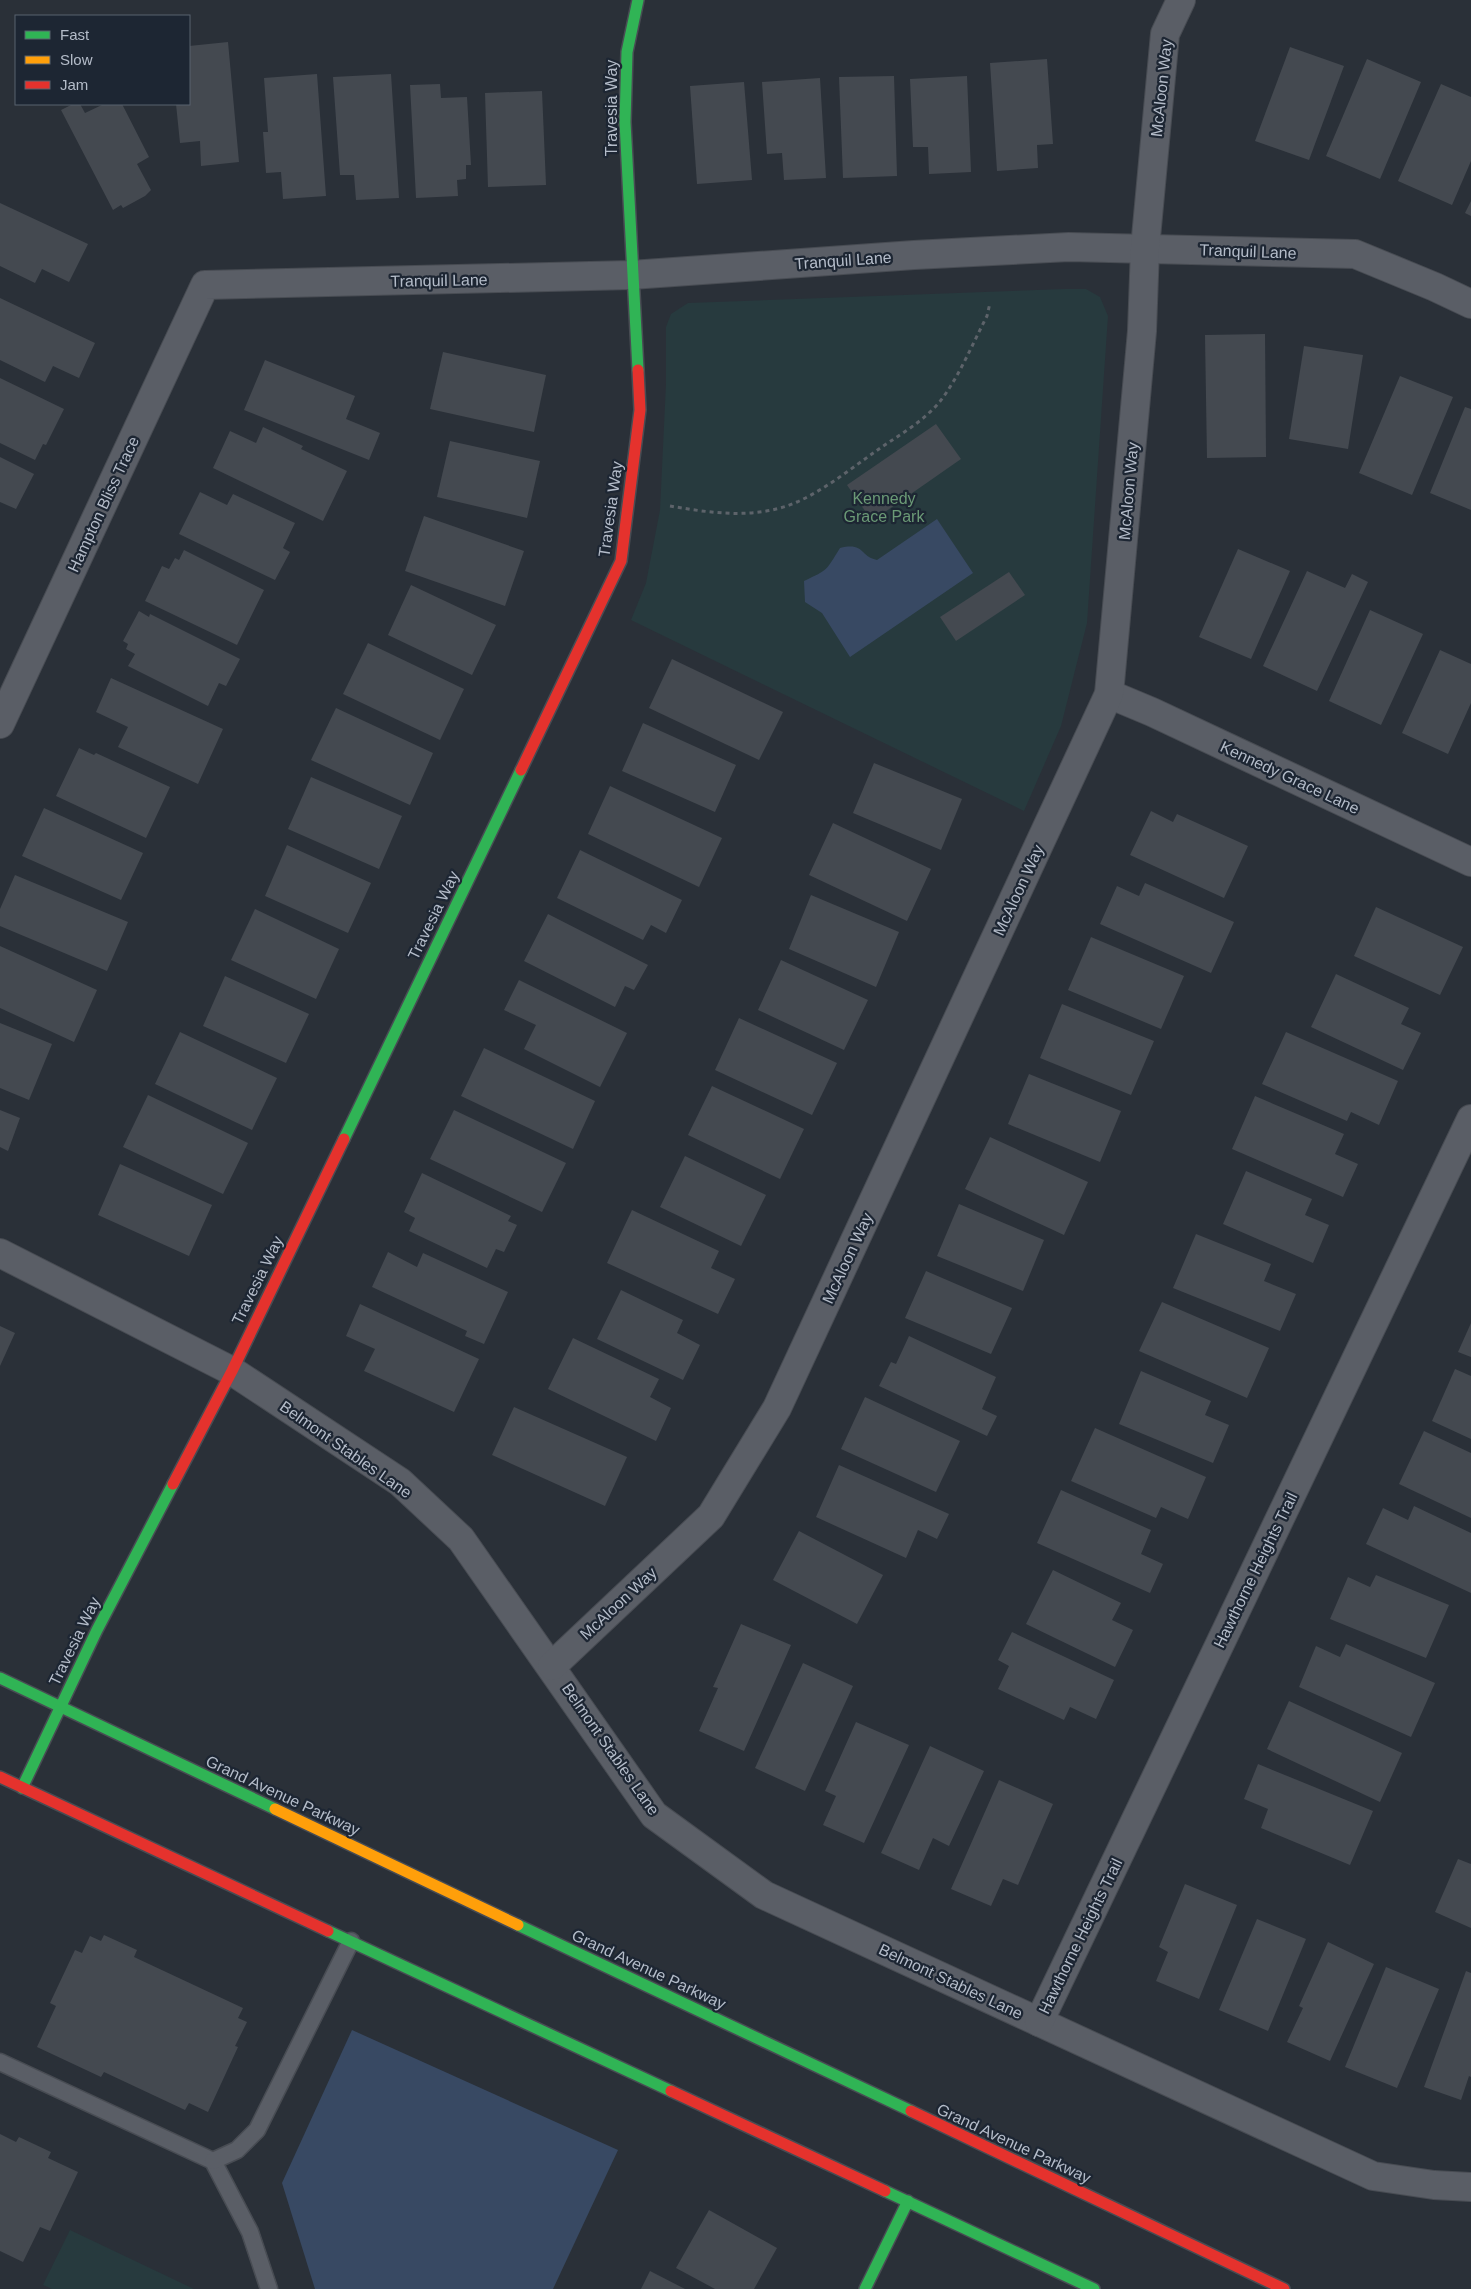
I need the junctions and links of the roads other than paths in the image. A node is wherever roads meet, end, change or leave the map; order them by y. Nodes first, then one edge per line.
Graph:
1 (638, 0) edge
2 (1181, 0) edge
3 (1146, 248) junction
4 (631, 275) junction
5 (205, 284) joint
6 (1471, 304) edge
7 (1109, 694) junction
8 (0, 724) edge
9 (1471, 862) edge
10 (1471, 1119) edge
11 (0, 1253) edge
12 (232, 1371) junction
13 (552, 1666) junction
14 (0, 1678) edge
15 (60, 1706) junction
16 (0, 1777) edge
17 (22, 1788) junction
18 (351, 1940) junction
19 (1039, 2022) junction
20 (0, 2062) edge
21 (213, 2161) junction
22 (1471, 2187) edge
23 (908, 2201) junction
24 (269, 2289) edge
25 (865, 2289) edge
26 (1094, 2289) edge
27 (1284, 2289) edge

1 - 4 street, Travesia Way
2 - 3 street, McAloon Way
3 - 4 street, Tranquil Lane
3 - 6 street, Tranquil Lane
3 - 7 street, McAloon Way
4 - 5 street, Tranquil Lane
4 - 12 street, Travesia Way
5 - 8 street, Hampton Bliss Trace
7 - 9 street, Kennedy Grace Lane
7 - 13 street, McAloon Way
10 - 19 street, Hawthorne Heights Trail
11 - 12 street, Belmont Stables Lane
12 - 13 street, Belmont Stables Lane
12 - 15 street, Travesia Way
13 - 19 street, Belmont Stables Lane
14 - 15 street, Grand Avenue Parkway
15 - 17 street, Travesia Way
15 - 27 street, Grand Avenue Parkway
16 - 17 street
17 - 18 street
18 - 21 lane
18 - 23 street
19 - 22 street, Belmont Stables Lane
20 - 21 lane
21 - 24 lane
23 - 25 street
23 - 26 street

